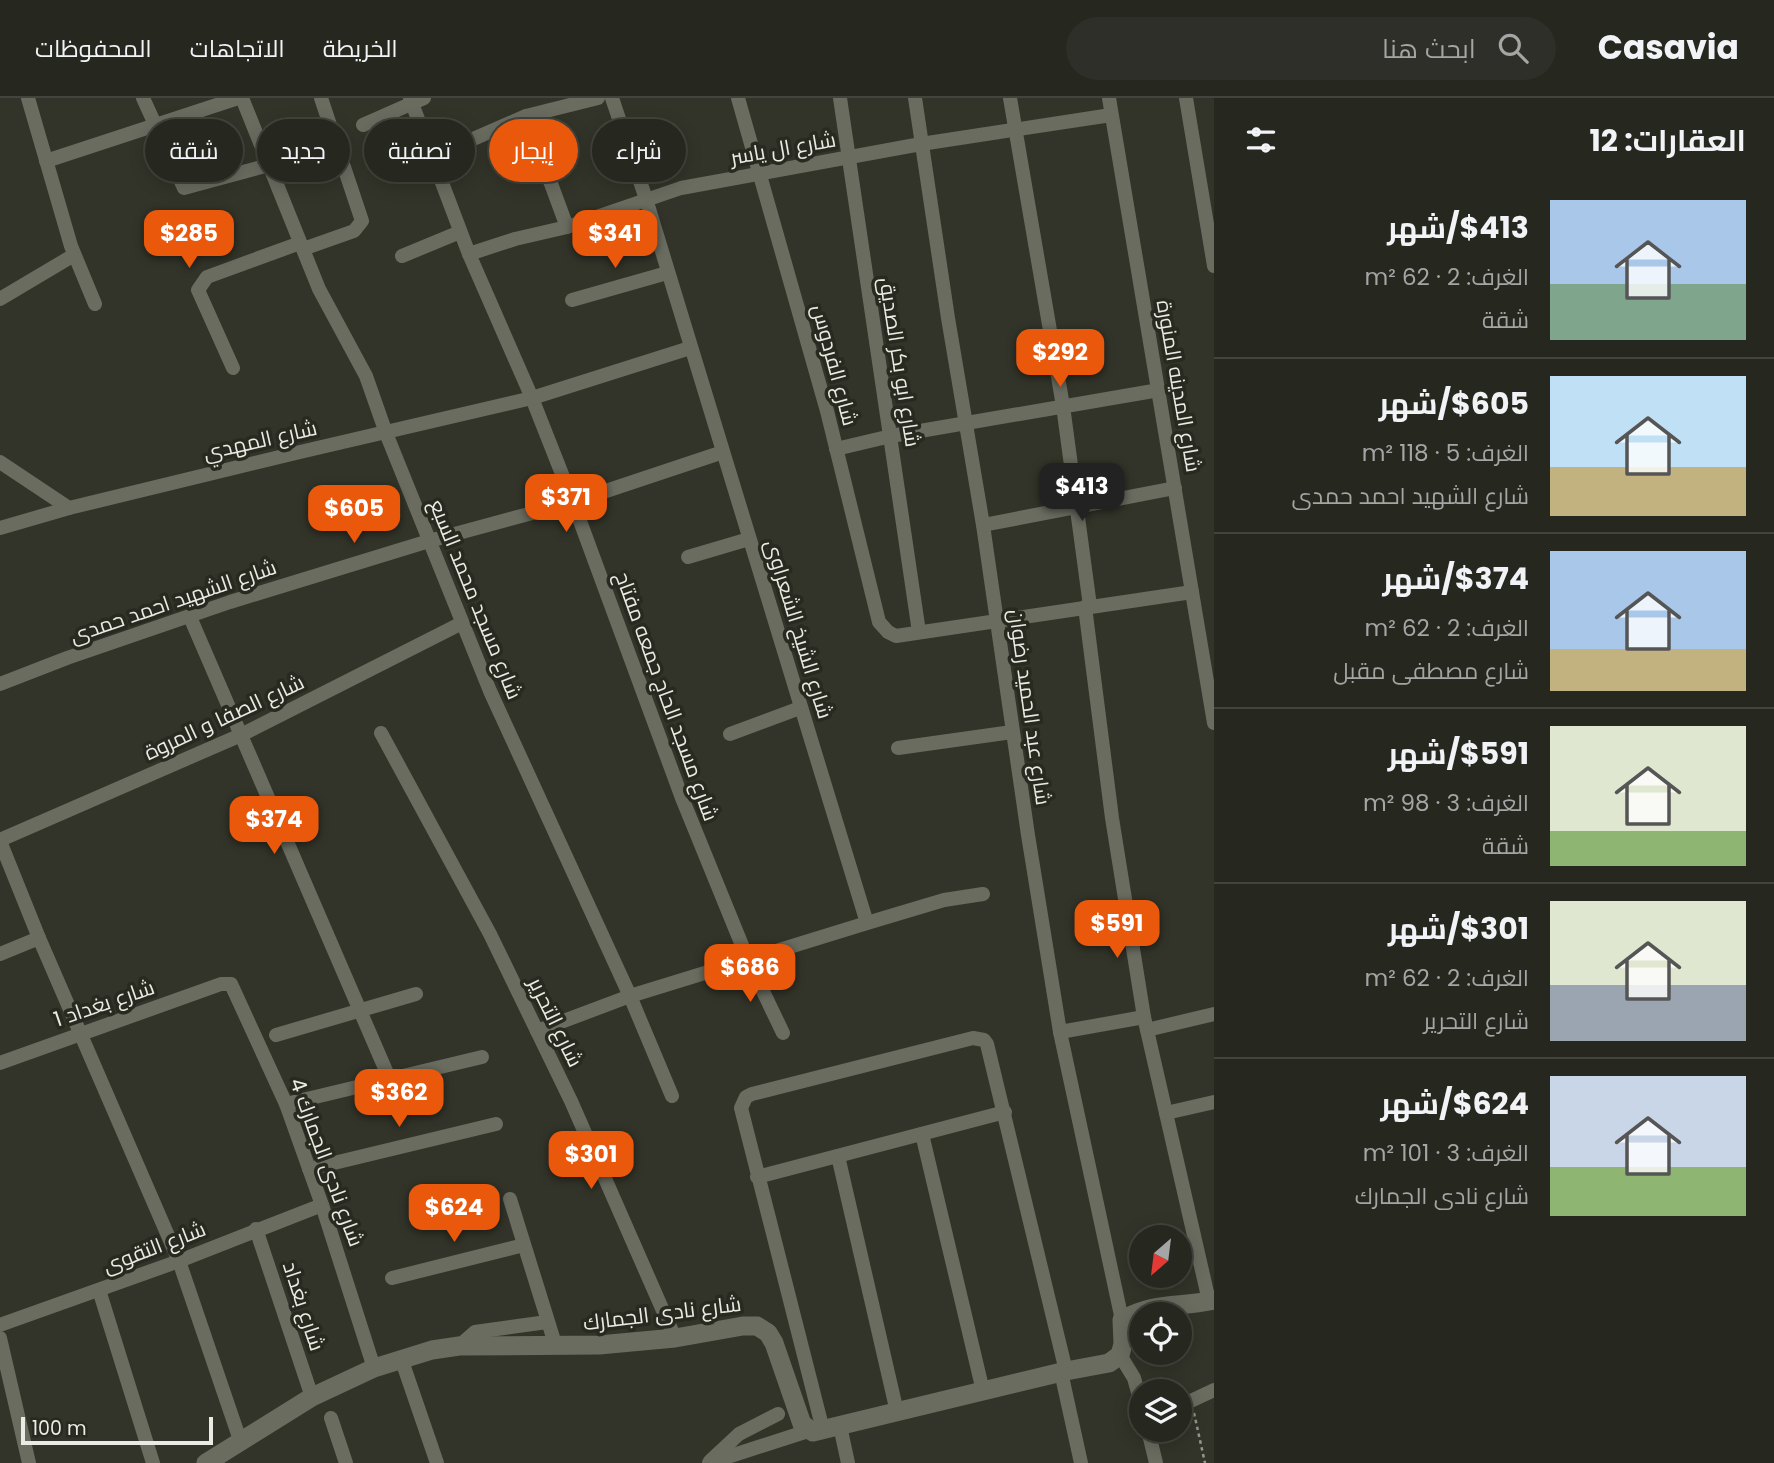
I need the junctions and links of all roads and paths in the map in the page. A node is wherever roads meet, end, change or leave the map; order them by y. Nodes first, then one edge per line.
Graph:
1 (28, 98) edge
2 (143, 98) edge
3 (240, 98) edge
4 (321, 98) edge
5 (598, 98) edge
6 (612, 98) edge
7 (738, 98) edge
8 (839, 98) edge
9 (915, 98) edge
10 (1010, 98) edge
11 (1108, 98) edge
12 (1186, 98) edge
13 (415, 100) edge
14 (568, 101) edge
15 (1111, 115) junction
16 (526, 116) junction
17 (154, 119) edge
18 (172, 119) edge
19 (421, 119) edge
20 (363, 125) dead end
21 (145, 128) edge
22 (1015, 130) junction
23 (257, 137) edge
24 (475, 138) edge
25 (921, 144) junction
26 (848, 158) junction
27 (46, 162) junction
28 (760, 172) junction
29 (181, 182) edge
30 (206, 182) edge
31 (276, 182) edge
32 (442, 182) edge
33 (646, 199) junction
34 (567, 227) junction
35 (460, 232) junction
36 (301, 246) junction
37 (469, 254) junction
38 (74, 255) junction
39 (402, 256) dead end
40 (1214, 266) edge
41 (667, 273) junction
42 (0, 299) edge
43 (572, 300) dead end
44 (95, 304) dead end
45 (690, 348) junction
46 (233, 368) dead end
47 (1159, 390) junction
48 (532, 398) junction
49 (1063, 406) junction
50 (967, 423) junction
51 (386, 433) junction
52 (891, 436) junction
53 (836, 449) junction
54 (723, 452) junction
55 (0, 462) edge
56 (1175, 488) junction
57 (573, 502) junction
58 (1076, 506) junction
59 (69, 509) junction
60 (983, 525) junction
61 (0, 528) edge
62 (749, 539) junction
63 (429, 541) junction
64 (688, 557) dead end
65 (1192, 592) junction
66 (1087, 607) junction
67 (190, 617) junction
68 (996, 620) junction
69 (462, 623) junction
70 (919, 632) junction
71 (0, 684) edge
72 (800, 708) junction
73 (1214, 723) edge
74 (1012, 732) junction
75 (382, 733) dead end
76 (730, 734) dead end
77 (241, 735) junction
78 (898, 748) dead end
79 (0, 840) edge
80 (983, 894) dead end
81 (867, 923) junction
82 (39, 938) junction
83 (0, 954) edge
84 (748, 960) junction
85 (221, 984) joint
86 (416, 994) dead end
87 (630, 996) junction
88 (359, 1011) junction
89 (1214, 1014) edge
90 (1145, 1024) junction
91 (537, 1031) junction
92 (1060, 1032) junction
93 (82, 1033) junction
94 (783, 1033) dead end
95 (276, 1035) dead end
96 (482, 1058) dead end
97 (0, 1063) edge
98 (390, 1080) junction
99 (672, 1096) dead end
100 (1214, 1102) edge
101 (286, 1104) junction
102 (1005, 1112) junction
103 (1166, 1113) junction
104 (496, 1124) dead end
105 (922, 1134) junction
106 (838, 1156) junction
107 (309, 1169) junction
108 (757, 1177) junction
109 (510, 1199) dead end
110 (322, 1205) junction
111 (256, 1229) junction
112 (524, 1245) junction
113 (179, 1261) junction
114 (392, 1278) dead end
115 (99, 1290) junction
116 (1211, 1301) edge
117 (1122, 1320) junction
118 (547, 1322) junction
119 (0, 1325) edge
120 (0, 1338) edge
121 (675, 1338) junction
122 (459, 1346) junction
123 (556, 1347) junction
124 (1120, 1355) junction
125 (401, 1358) junction
126 (374, 1367) junction
127 (1063, 1372) junction
128 (1134, 1379) edge
129 (1214, 1390) edge
130 (983, 1391) junction
131 (312, 1396) junction
132 (1192, 1400) edge
133 (897, 1412) junction
134 (778, 1414) dead end
135 (331, 1418) dead end
136 (1192, 1423) edge
137 (823, 1429) junction
138 (240, 1440) junction
139 (1151, 1442) edge
140 (29, 1463) edge
141 (153, 1463) edge
142 (206, 1463) edge
143 (346, 1463) edge
144 (437, 1463) edge
145 (708, 1463) edge
146 (848, 1463) edge
147 (1081, 1463) edge
148 (1156, 1463) edge
149 (1206, 1463) edge

1 - 27 street
2 - 17 street
3 - 18 street
3 - 23 street, شارع مسجد محمد السبع
4 - 36 street
5 - 14 street
6 - 33 street, شارع الشيخ الشعراوى
7 - 28 street, شارع الفردوس
8 - 26 street, شارع ابو بكر الصديق
9 - 25 street, شارع عبد الحميد رضوان
10 - 22 street
11 - 15 street, شارع المدينه المنورة
12 - 40 street
13 - 19 street, شارع مسجد الحاج جمعه مفتاح
13 - 20 street
14 - 16 street
15 - 22 street, شارع ال ياسر
15 - 47 street, شارع المدينه المنورة
16 - 24 street
16 - 34 street
21 - 27 street
22 - 25 street, شارع ال ياسر
22 - 49 street
25 - 26 street, شارع ال ياسر
25 - 50 street, شارع عبد الحميد رضوان
26 - 28 street, شارع ال ياسر
26 - 52 street, شارع ابو بكر الصديق
27 - 38 street
28 - 33 street, شارع ال ياسر
28 - 53 street, شارع الفردوس
29 - 30 street
31 - 36 street, شارع مسجد محمد السبع
32 - 35 street, شارع مسجد الحاج جمعه مفتاح
33 - 34 street, شارع ال ياسر
33 - 41 street, شارع الشيخ الشعراوى
34 - 37 street, شارع ال ياسر
35 - 37 street, شارع مسجد الحاج جمعه مفتاح
35 - 39 street
36 - 46 street
36 - 51 street, شارع مسجد محمد السبع
37 - 48 street, شارع مسجد الحاج جمعه مفتاح
38 - 42 street
38 - 44 street
41 - 43 street
41 - 45 street, شارع الشيخ الشعراوى
45 - 48 street
45 - 54 street, شارع الشيخ الشعراوى
47 - 49 street
47 - 56 street, شارع المدينه المنورة
48 - 51 street, شارع المهدي
48 - 57 street, شارع مسجد الحاج جمعه مفتاح
49 - 50 street
49 - 58 street
50 - 52 street
50 - 60 street, شارع عبد الحميد رضوان
51 - 59 street, شارع المهدي
51 - 63 street, شارع مسجد محمد السبع
52 - 53 street
52 - 70 street, شارع ابو بكر الصديق
53 - 70 street, شارع الفردوس
54 - 57 street, شارع الشهيد احمد حمدى
54 - 62 street, شارع الشيخ الشعراوى
55 - 59 street
56 - 58 street
56 - 65 street, شارع المدينه المنورة
57 - 63 street, شارع الشهيد احمد حمدى
57 - 84 street, شارع مسجد الحاج جمعه مفتاح
58 - 60 street
58 - 66 street
59 - 61 street, شارع المهدي
60 - 68 street, شارع عبد الحميد رضوان
62 - 64 street
62 - 72 street, شارع الشيخ الشعراوى
63 - 67 street, شارع الشهيد احمد حمدى
63 - 69 street, شارع مسجد محمد السبع
65 - 66 street
65 - 73 street, شارع المدينه المنورة
66 - 68 street
66 - 90 street
67 - 71 street, شارع الشهيد احمد حمدى
67 - 77 street
68 - 70 street
68 - 74 street, شارع عبد الحميد رضوان
69 - 77 street, شارع الصفا و المروة
69 - 87 street, شارع مسجد محمد السبع
72 - 76 street
72 - 81 street, شارع الشيخ الشعراوى
74 - 78 street
74 - 92 street, شارع عبد الحميد رضوان
75 - 91 street, شارع التحرير
77 - 79 street, شارع الصفا و المروة
77 - 88 street
79 - 82 street
80 - 81 street
81 - 84 street
82 - 83 street
82 - 93 street
84 - 87 street
84 - 94 street, شارع مسجد الحاج جمعه مفتاح
85 - 93 street, شارع بغداد 1
85 - 101 street, شارع نادى الجمارك 4
86 - 88 street
87 - 91 street
87 - 99 street, شارع مسجد محمد السبع
88 - 95 street
88 - 98 street
89 - 90 street
90 - 92 street
90 - 103 street
91 - 121 street, شارع التحرير
92 - 117 street, شارع عبد الحميد رضوان
93 - 97 street, شارع بغداد 1
93 - 113 street
96 - 98 street
98 - 101 street
100 - 103 street
101 - 107 street, شارع نادى الجمارك 4
102 - 105 street
102 - 108 street
102 - 127 street
103 - 116 street
104 - 107 street
105 - 106 street
105 - 130 street
106 - 108 street
106 - 133 street
107 - 110 street, شارع نادى الجمارك 4
108 - 137 street
109 - 112 street
110 - 111 street, شارع التقوى
110 - 126 street, شارع نادى الجمارك 4
111 - 113 street, شارع التقوى
111 - 131 street, شارع بغداد
112 - 114 street
112 - 118 street
113 - 115 street, شارع التقوى
113 - 138 street
115 - 119 street, شارع التقوى
115 - 141 street
116 - 117 street
117 - 124 street
118 - 122 street
118 - 123 street
120 - 140 street
121 - 123 street, شارع نادى الجمارك
121 - 137 street, شارع نادى الجمارك
122 - 123 street, شارع نادى الجمارك
122 - 125 street, شارع نادى الجمارك
124 - 127 street
124 - 128 street
125 - 126 street, شارع نادى الجمارك
125 - 144 street
126 - 131 street, شارع نادى الجمارك
127 - 130 street
127 - 147 street
129 - 132 street
130 - 133 street
131 - 138 street, شارع نادى الجمارك
133 - 137 street
134 - 145 street
135 - 143 street
136 - 149 path
137 - 145 street
137 - 146 street
138 - 142 street, شارع نادى الجمارك
139 - 148 street

